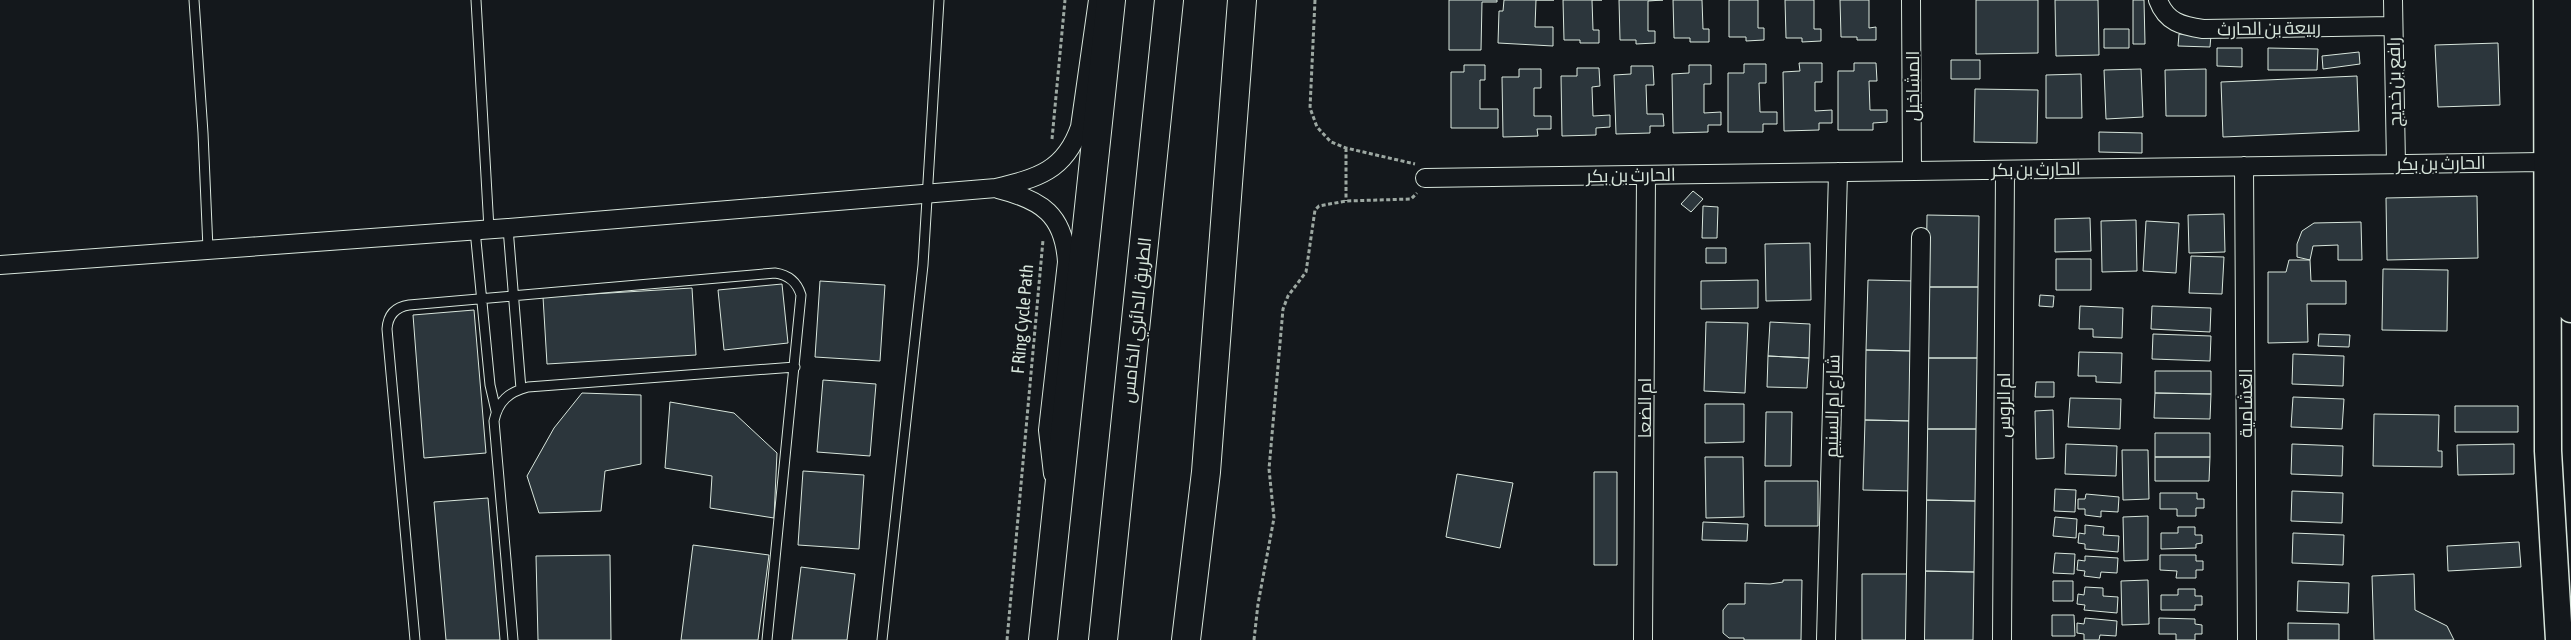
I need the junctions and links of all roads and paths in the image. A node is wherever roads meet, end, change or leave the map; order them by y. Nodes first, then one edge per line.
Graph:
1 (194, 0) edge
2 (476, 0) edge
3 (939, 0) edge
4 (1064, 0) edge
5 (1098, 0) edge
6 (1111, 0) edge
7 (1169, 0) edge
8 (1242, 0) edge
9 (1315, 0) edge
10 (1911, 0) edge
11 (2158, 0) edge
12 (2393, 0) edge
13 (2547, 0) edge
14 (2569, 0) edge
15 (2392, 26) junction
16 (1346, 148) junction
17 (2547, 162) junction
18 (2396, 164) junction
19 (2244, 166) junction
20 (1050, 170) junction
21 (2004, 170) junction
22 (1912, 171) junction
23 (1838, 172) junction
24 (1646, 175) junction
25 (1425, 178) junction
26 (996, 188) junction
27 (928, 194) junction
28 (1346, 201) junction
29 (1046, 210) junction
30 (508, 228) junction
31 (482, 230) junction
32 (1921, 238) dead end
33 (208, 249) junction
34 (2570, 254) edge
35 (0, 265) edge
36 (514, 296) junction
37 (483, 298) junction
38 (2571, 309) edge
39 (795, 367) junction
40 (521, 389) junction
41 (496, 411) junction
42 (1206, 472) junction
43 (1059, 492) junction
44 (2561, 540) edge
45 (2562, 568) edge
46 (415, 640) edge
47 (513, 640) edge
48 (767, 640) edge
49 (882, 640) edge
50 (1007, 640) edge
51 (1043, 640) edge
52 (1103, 640) edge
53 (1186, 640) edge
54 (1196, 640) edge
55 (1254, 640) edge
56 (1643, 640) edge
57 (1826, 640) edge
58 (1915, 640) edge
59 (2002, 640) edge
60 (2247, 640) edge
61 (2559, 640) edge

1 - 33 lane
2 - 31 lane
3 - 27 lane
4 - 20 path
5 - 20 street
6 - 43 highway
7 - 52 highway, الطريق الدائري الخامس
8 - 42 highway
9 - 16 path
10 - 22 street, المشاخيل
11 - 15 street, ربيعة بن الحارث
12 - 15 street, رافع بن خديج
13 - 17 street
14 - 34 street
15 - 18 street, رافع بن خديج
16 - 25 path
16 - 28 path
17 - 18 street, الحارث بن بكر
17 - 34 street
17 - 44 street
18 - 19 street, الحارث بن بكر
19 - 21 street, الحارث بن بكر
19 - 60 street, الغشامية
20 - 26 street
21 - 22 street, الحارث بن بكر
21 - 59 street, ام الروس
22 - 23 street, الحارث بن بكر
23 - 24 street, الحارث بن بكر
23 - 57 street, شارع ام السنيم
24 - 25 street, الحارث بن بكر
24 - 56 street, ام الضعا
25 - 28 path
26 - 27 street
26 - 29 street
27 - 30 street
27 - 49 lane
28 - 55 path
29 - 43 street
29 - 50 path, F Ring Cycle Path
30 - 31 street
30 - 36 lane
31 - 33 street
31 - 37 lane
32 - 58 street
33 - 35 street
34 - 38 street
36 - 37 lane
36 - 39 lane
36 - 40 lane
37 - 41 lane
37 - 46 lane
39 - 40 lane
39 - 48 lane
40 - 41 lane
41 - 47 lane
42 - 53 highway
42 - 54 highway
43 - 51 highway
44 - 45 street
45 - 61 street

